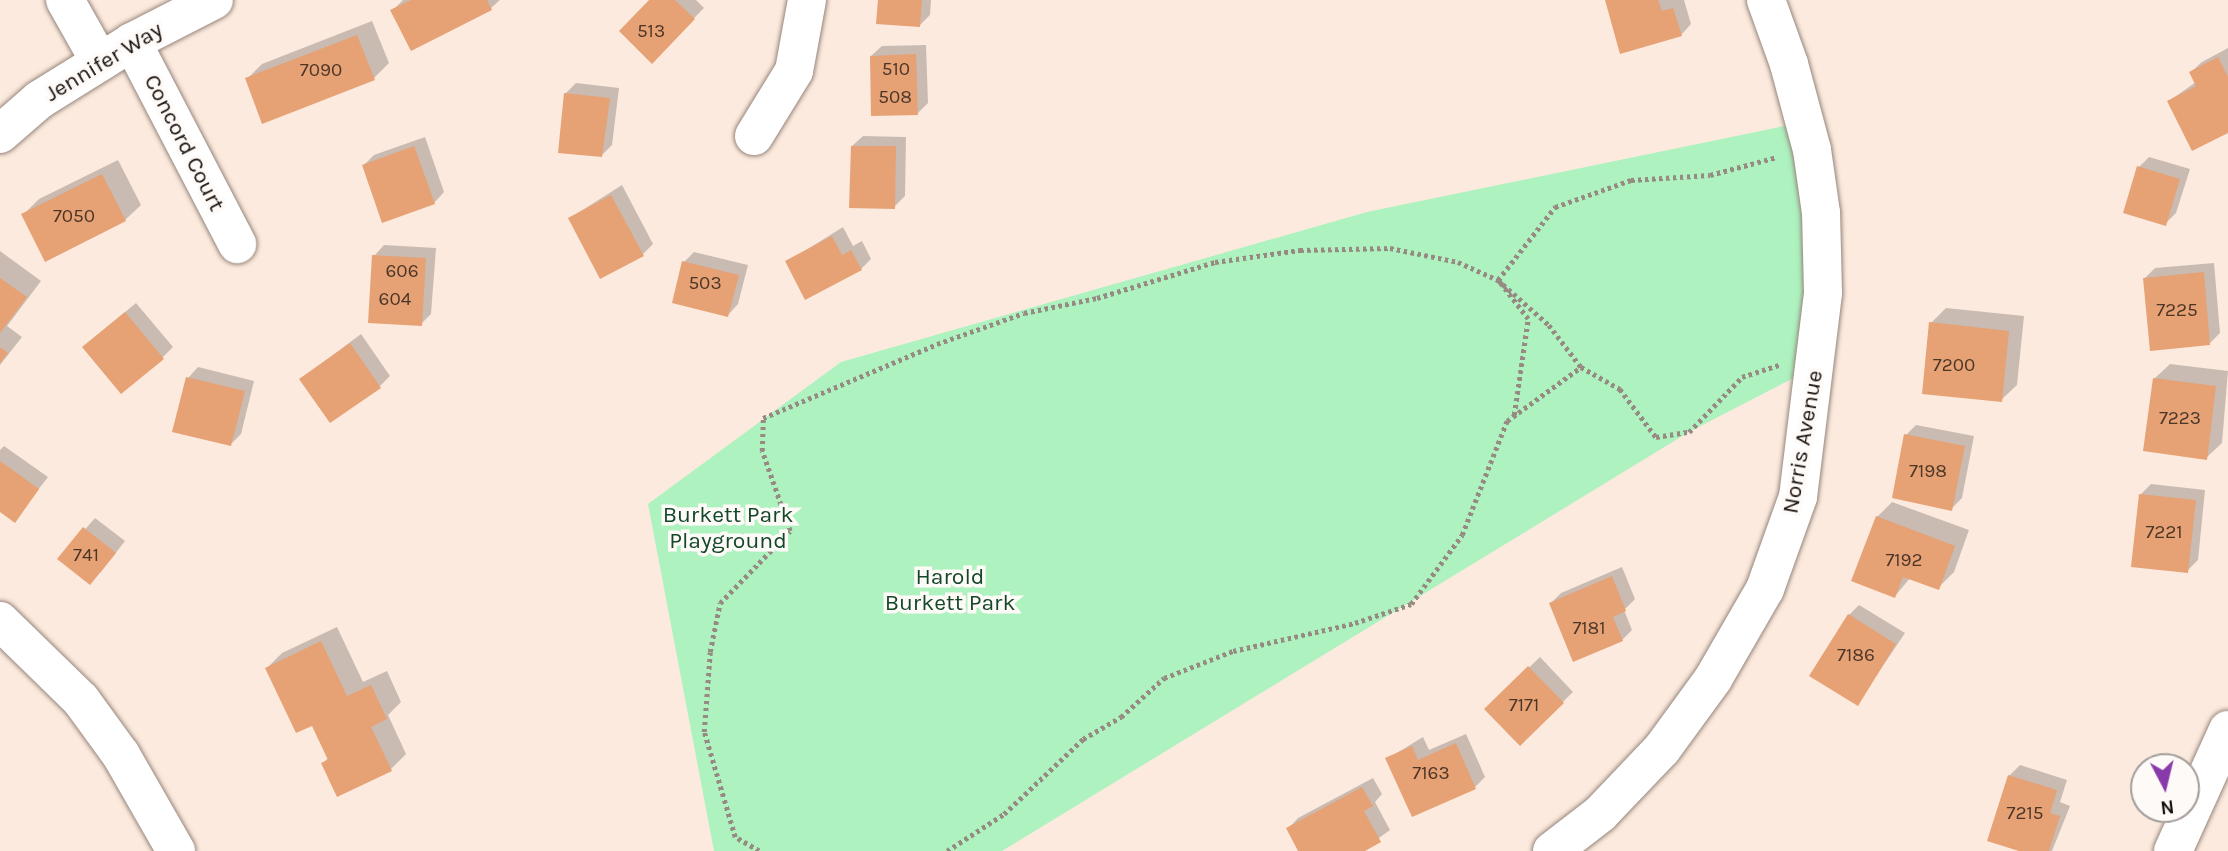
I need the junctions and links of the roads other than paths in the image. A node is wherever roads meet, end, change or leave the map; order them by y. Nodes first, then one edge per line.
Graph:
1 (65, 0) edge
2 (214, 0) edge
3 (807, 0) edge
4 (1766, 0) edge
5 (132, 42) junction
6 (100, 62) junction
7 (0, 134) edge
8 (754, 136) dead end
9 (237, 244) dead end
10 (0, 621) edge
11 (2228, 730) edge
12 (176, 851) edge
13 (1552, 851) edge
14 (2173, 851) edge

1 - 6 street
2 - 5 street, Jennifer Way
3 - 8 street
4 - 13 street, Norris Avenue
5 - 6 street, Jennifer Way
5 - 9 street, Concord Court
6 - 7 street, Jennifer Way
10 - 12 street
11 - 14 street

